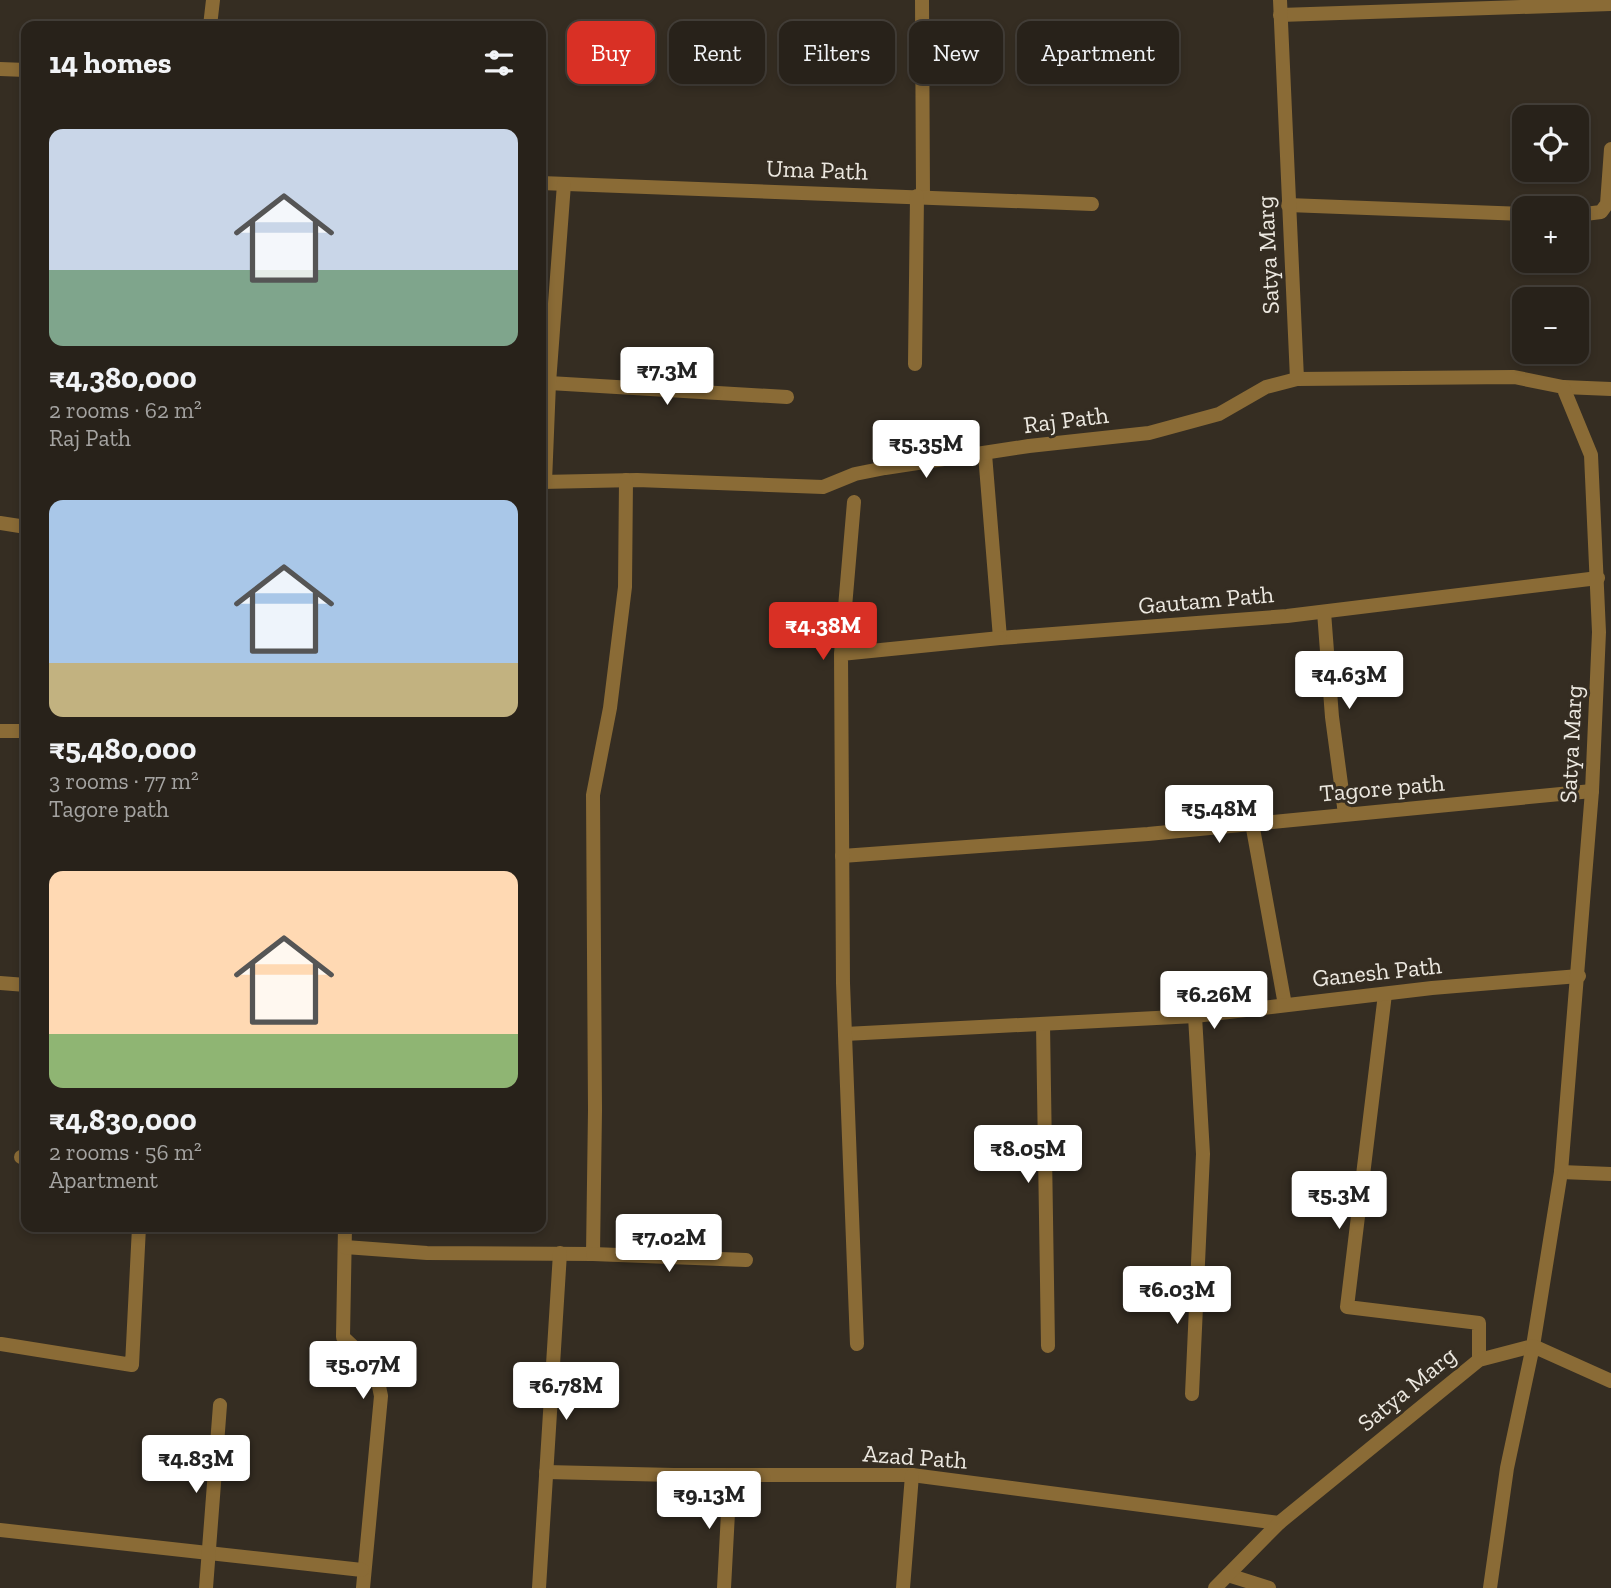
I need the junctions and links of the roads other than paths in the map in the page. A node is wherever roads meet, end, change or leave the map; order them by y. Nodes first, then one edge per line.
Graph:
1 (213, 0) edge
2 (922, 0) edge
3 (1611, 4) edge
4 (1280, 7) edge
5 (211, 21) edge
6 (0, 69) edge
7 (21, 70) edge
8 (1611, 149) edge
9 (546, 183) edge
10 (564, 184) junction
11 (920, 196) junction
12 (1092, 204) dead end
13 (1288, 205) junction
14 (1512, 214) edge
15 (1589, 214) edge
16 (915, 364) dead end
17 (1297, 379) junction
18 (549, 383) junction
19 (1563, 387) junction
20 (1611, 389) edge
21 (787, 397) dead end
22 (546, 432) edge
23 (985, 454) junction
24 (626, 480) junction
25 (546, 482) edge
26 (854, 502) dead end
27 (0, 523) edge
28 (21, 526) edge
29 (1598, 578) junction
30 (1324, 612) junction
31 (1000, 638) junction
32 (841, 654) junction
33 (0, 731) edge
34 (21, 731) edge
35 (1592, 790) junction
36 (1345, 814) junction
37 (1252, 823) junction
38 (842, 856) junction
39 (1579, 976) junction
40 (0, 983) edge
41 (21, 985) edge
42 (1385, 994) junction
43 (1285, 1005) junction
44 (1195, 1016) junction
45 (1043, 1024) junction
46 (845, 1034) junction
47 (1561, 1172) junction
48 (1611, 1174) edge
49 (139, 1232) edge
50 (345, 1232) edge
51 (345, 1247) junction
52 (560, 1254) junction
53 (593, 1254) junction
54 (746, 1259) dead end
55 (0, 1344) edge
56 (857, 1344) dead end
57 (1048, 1346) dead end
58 (1533, 1346) junction
59 (0, 1352) edge
60 (1479, 1360) junction
61 (1611, 1381) edge
62 (1192, 1394) dead end
63 (219, 1405) dead end
64 (546, 1472) junction
65 (730, 1475) junction
66 (912, 1475) junction
67 (1279, 1523) junction
68 (0, 1530) edge
69 (209, 1553) junction
70 (362, 1570) junction
71 (1228, 1575) junction
72 (206, 1588) edge
73 (363, 1588) edge
74 (540, 1588) edge
75 (724, 1588) edge
76 (903, 1588) edge
77 (1215, 1588) edge
78 (1269, 1588) edge
79 (1490, 1588) edge

1 - 5 street
2 - 11 street
3 - 4 street
4 - 13 street, Satya Marg
6 - 7 street
8 - 15 street
9 - 10 street, Uma Path
10 - 11 street, Uma Path
10 - 18 street
11 - 12 street, Uma Path
11 - 16 street
13 - 14 street
13 - 17 street, Satya Marg
17 - 19 street
17 - 23 street, Raj Path
18 - 21 street
18 - 22 street
19 - 20 street
19 - 29 street, Satya Marg
23 - 24 street, Raj Path
23 - 31 street
24 - 25 street, Raj Path
24 - 53 street
26 - 32 street
27 - 28 street
29 - 30 street, Gautam Path
29 - 35 street, Satya Marg
30 - 31 street, Gautam Path
30 - 36 street
31 - 32 street, Gautam Path
32 - 38 street
33 - 34 street
35 - 36 street, Tagore path
35 - 39 street, Satya Marg
36 - 37 street, Tagore path
37 - 38 street, Tagore path
37 - 43 street
38 - 46 street
39 - 42 street, Ganesh Path
39 - 47 street, Satya Marg
40 - 41 street
42 - 43 street, Ganesh Path
42 - 60 street
43 - 44 street, Ganesh Path
44 - 45 street, Ganesh Path
44 - 62 street
45 - 46 street, Ganesh Path
45 - 57 street
46 - 56 street
47 - 48 street
47 - 58 street, Satya Marg
49 - 55 street
50 - 51 street
51 - 52 street
51 - 70 street
52 - 53 street
52 - 64 street
53 - 54 street
55 - 59 street
58 - 60 street, Satya Marg
58 - 61 street
58 - 79 street
60 - 67 street, Satya Marg
63 - 69 street
64 - 65 street, Azad Path
64 - 74 street
65 - 66 street, Azad Path
65 - 75 street
66 - 67 street, Azad Path
66 - 76 street
67 - 71 street, Satya Marg
68 - 69 street
69 - 70 street
69 - 72 street
70 - 73 street
71 - 77 street, Satya Marg
71 - 78 street

